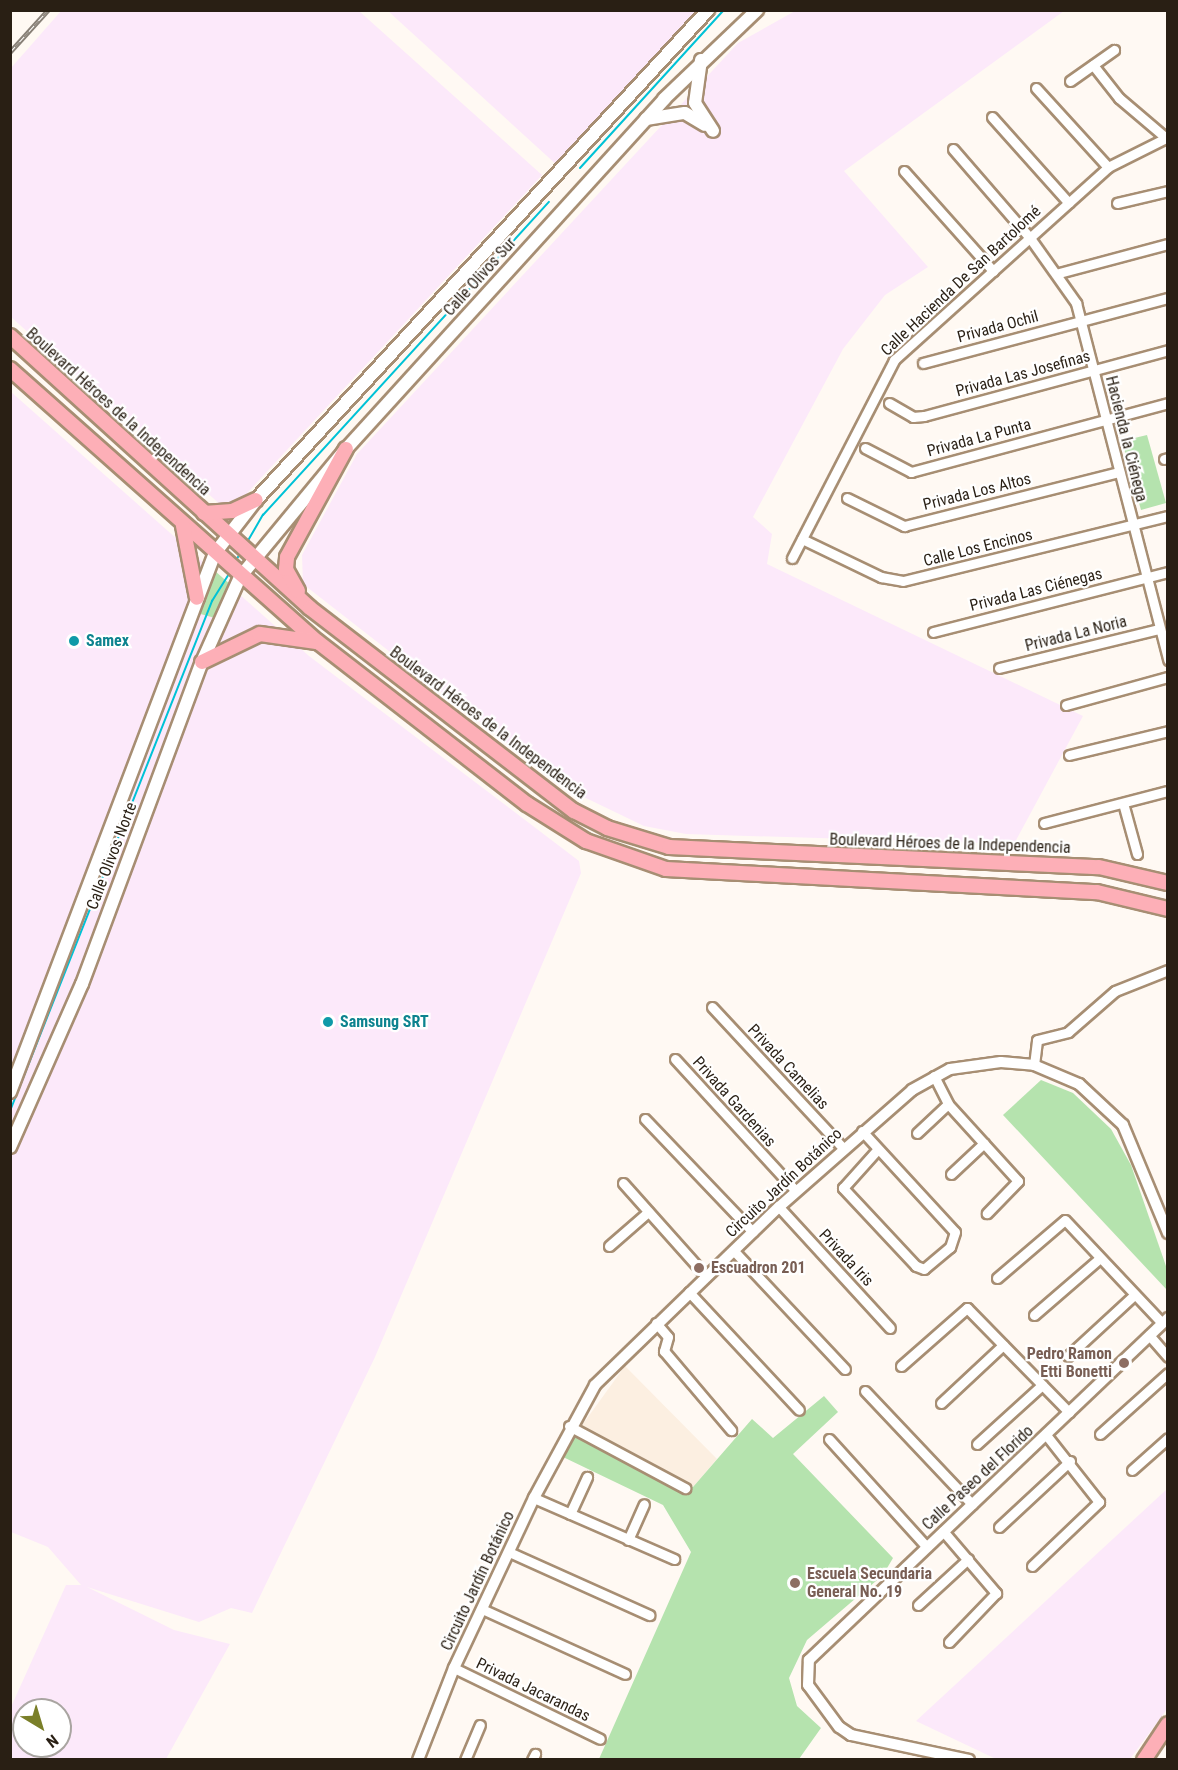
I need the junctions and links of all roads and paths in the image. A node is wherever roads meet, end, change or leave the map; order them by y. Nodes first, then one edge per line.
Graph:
1 (708, 10) edge
2 (757, 10) edge
3 (1114, 50) dead end
4 (701, 60) junction
5 (1092, 65) junction
6 (1070, 81) dead end
7 (1036, 88) dead end
8 (695, 103) junction
9 (685, 113) junction
10 (992, 117) dead end
11 (646, 119) junction
12 (1167, 137) edge
13 (953, 149) dead end
14 (1108, 168) junction
15 (904, 171) dead end
16 (1167, 191) edge
17 (1069, 203) junction
18 (1118, 203) dead end
19 (1030, 238) junction
20 (1167, 244) edge
21 (993, 270) junction
22 (1059, 273) junction
23 (1167, 298) edge
24 (1081, 320) junction
25 (10, 336) edge
26 (1167, 350) edge
27 (923, 363) dead end
28 (10, 369) edge
29 (1093, 369) junction
30 (889, 403) dead end
31 (1167, 403) edge
32 (1106, 419) junction
33 (865, 448) dead end
34 (346, 449) junction
35 (1119, 472) junction
36 (847, 498) dead end
37 (256, 500) junction
38 (204, 513) junction
39 (1167, 516) edge
40 (183, 525) junction
41 (1133, 525) junction
42 (229, 535) junction
43 (802, 539) junction
44 (215, 553) junction
45 (254, 558) junction
46 (792, 558) dead end
47 (1167, 572) edge
48 (240, 577) junction
49 (1146, 578) junction
50 (197, 598) junction
51 (310, 608) junction
52 (1160, 628) junction
53 (933, 632) dead end
54 (318, 642) junction
55 (1167, 660) edge
56 (202, 662) junction
57 (999, 668) dead end
58 (1167, 677) edge
59 (1066, 705) dead end
60 (1167, 732) edge
61 (1069, 755) dead end
62 (1167, 791) edge
63 (1123, 802) junction
64 (1044, 823) dead end
65 (715, 849) junction
66 (1137, 854) dead end
67 (666, 869) junction
68 (1167, 883) edge
69 (1167, 909) edge
70 (1167, 970) edge
71 (712, 1007) dead end
72 (675, 1059) dead end
73 (1034, 1065) junction
74 (934, 1076) junction
75 (10, 1092) edge
76 (948, 1104) junction
77 (645, 1119) dead end
78 (862, 1131) junction
79 (917, 1133) dead end
80 (984, 1143) junction
81 (10, 1147) edge
82 (843, 1148) junction
83 (878, 1149) junction
84 (951, 1174) dead end
85 (623, 1183) dead end
86 (796, 1191) junction
87 (779, 1207) junction
88 (648, 1212) junction
89 (987, 1213) dead end
90 (753, 1233) junction
91 (1167, 1233) edge
92 (609, 1246) dead end
93 (734, 1251) junction
94 (1100, 1258) junction
95 (706, 1276) junction
96 (997, 1278) dead end
97 (689, 1292) junction
98 (1134, 1295) junction
99 (1034, 1316) dead end
100 (1165, 1320) edge
101 (656, 1323) junction
102 (891, 1328) dead end
103 (1149, 1335) junction
104 (1003, 1345) junction
105 (1068, 1356) dead end
106 (1167, 1357) edge
107 (901, 1366) dead end
108 (845, 1369) dead end
109 (1167, 1372) edge
110 (1042, 1385) junction
111 (864, 1390) dead end
112 (941, 1403) dead end
113 (799, 1410) dead end
114 (1069, 1412) junction
115 (568, 1426) junction
116 (731, 1430) dead end
117 (1100, 1434) dead end
118 (1046, 1435) junction
119 (1167, 1438) edge
120 (829, 1439) dead end
121 (977, 1444) dead end
122 (1070, 1461) junction
123 (1132, 1470) dead end
124 (586, 1477) dead end
125 (685, 1488) dead end
126 (534, 1498) junction
127 (644, 1504) dead end
128 (972, 1504) junction
129 (570, 1514) junction
130 (999, 1527) dead end
131 (943, 1531) junction
132 (628, 1540) junction
133 (926, 1546) junction
134 (509, 1552) junction
135 (674, 1559) dead end
136 (968, 1559) junction
137 (1032, 1566) dead end
138 (918, 1605) dead end
139 (482, 1609) junction
140 (649, 1616) dead end
141 (949, 1642) dead end
142 (453, 1668) junction
143 (625, 1674) dead end
144 (1167, 1724) edge
145 (480, 1725) dead end
146 (600, 1739) dead end
147 (418, 1760) edge
148 (465, 1760) edge
149 (969, 1760) edge
150 (1144, 1760) edge

1 - 37 main road, Calle Olivos Sur
2 - 4 main road, Calle Olivos Sur
3 - 5 street
4 - 8 main road
4 - 11 main road, Calle Olivos Sur
5 - 6 street
5 - 12 street
7 - 14 street
8 - 9 main road
8 - 9 main road
9 - 11 main road
10 - 17 street
11 - 34 main road, Calle Olivos Sur
12 - 14 street, Calle Hacienda De San Bartolomé
13 - 19 street, Hacienda la Ciénega
14 - 17 street, Calle Hacienda De San Bartolomé
15 - 21 street
16 - 18 street
17 - 19 street, Calle Hacienda De San Bartolomé
19 - 21 street, Calle Hacienda De San Bartolomé
19 - 22 street, Hacienda la Ciénega
20 - 22 street
21 - 43 street, Calle Hacienda De San Bartolomé
22 - 24 street, Hacienda la Ciénega
23 - 24 street, Privada Ochil
24 - 27 street, Privada Ochil
24 - 29 street, Hacienda la Ciénega
25 - 38 main road, Boulevard Héroes de la Independencia
26 - 29 street, Privada Las Josefinas
28 - 40 main road
29 - 30 street, Privada Las Josefinas
29 - 32 street, Hacienda la Ciénega
31 - 32 street, Privada La Punta
32 - 33 street, Privada La Punta
32 - 35 street, Hacienda la Ciénega
34 - 45 main road, Calle Olivos Sur
34 - 51 main road
35 - 36 street, Privada Los Altos
35 - 41 street, Hacienda la Ciénega
37 - 38 main road
37 - 42 main road, Calle Olivos Sur
38 - 42 main road, Boulevard Héroes de la Independencia
39 - 41 street, Calle Los Encinos
40 - 44 main road
40 - 50 main road
41 - 43 street, Calle Los Encinos
41 - 49 street, Hacienda la Ciénega
42 - 44 main road, Calle Olivos Sur
42 - 45 main road, Boulevard Héroes de la Independencia
43 - 46 street, Calle Hacienda De San Bartolomé
44 - 48 main road
44 - 50 main road, Calle Olivos Norte
45 - 48 main road, Calle Olivos Sur
45 - 51 main road, Boulevard Héroes de la Independencia
47 - 49 street, Privada Las Ciénegas
48 - 54 main road
48 - 56 main road, Calle Olivos Norte
49 - 52 street, Hacienda la Ciénega
49 - 53 street, Privada Las Ciénegas
50 - 75 main road, Calle Olivos Norte
51 - 65 main road, Boulevard Héroes de la Independencia
52 - 55 street, Hacienda la Ciénega
52 - 57 street, Privada La Noria
54 - 56 main road
54 - 67 main road
56 - 81 main road, Calle Olivos Norte
58 - 59 street
60 - 61 street
62 - 63 street
63 - 64 street
63 - 66 street
65 - 67 main road
65 - 68 main road, Boulevard Héroes de la Independencia
67 - 69 main road
70 - 73 street
71 - 82 street, Privada Camelias
72 - 86 street, Privada Gardenias
73 - 74 street, Circuito Jardín Botánico
73 - 91 street, Circuito Jardín Botánico
74 - 76 street
74 - 78 street, Circuito Jardín Botánico
76 - 79 street
76 - 80 street
77 - 90 street
78 - 82 street, Circuito Jardín Botánico
78 - 83 street
80 - 84 street
80 - 89 street
82 - 86 street, Circuito Jardín Botánico
83 - 83 street
85 - 88 street
86 - 87 street, Circuito Jardín Botánico
87 - 90 street, Circuito Jardín Botánico
87 - 102 street, Privada Iris
88 - 92 street
88 - 95 street
90 - 93 street, Circuito Jardín Botánico
93 - 95 street, Circuito Jardín Botánico
93 - 108 street
94 - 96 street
94 - 98 street
94 - 99 street
95 - 97 street, Circuito Jardín Botánico
97 - 101 street, Circuito Jardín Botánico
97 - 113 street
98 - 100 street
98 - 105 street
100 - 103 street, Calle Paseo del Florido
101 - 115 street, Circuito Jardín Botánico
101 - 116 street
103 - 106 street
103 - 114 street, Calle Paseo del Florido
104 - 107 street
104 - 110 street
104 - 112 street
109 - 117 street
110 - 114 street
110 - 121 street
111 - 128 street
114 - 118 street, Calle Paseo del Florido
115 - 125 street
115 - 126 street, Circuito Jardín Botánico
118 - 122 street
118 - 128 street, Calle Paseo del Florido
119 - 123 street
120 - 133 street
122 - 130 street
122 - 137 street
124 - 129 street
126 - 129 street
126 - 134 street, Circuito Jardín Botánico
127 - 132 street
128 - 131 street, Calle Paseo del Florido
129 - 132 street
131 - 133 street, Calle Paseo del Florido
131 - 136 street
132 - 135 street
133 - 149 street, Calle Paseo del Florido
134 - 139 street, Circuito Jardín Botánico
134 - 140 street
136 - 138 street
136 - 141 street
139 - 142 street, Circuito Jardín Botánico
139 - 143 street
142 - 146 street, Privada Jacarandas
142 - 147 street, Circuito Jardín Botánico
144 - 150 main road
145 - 148 street

